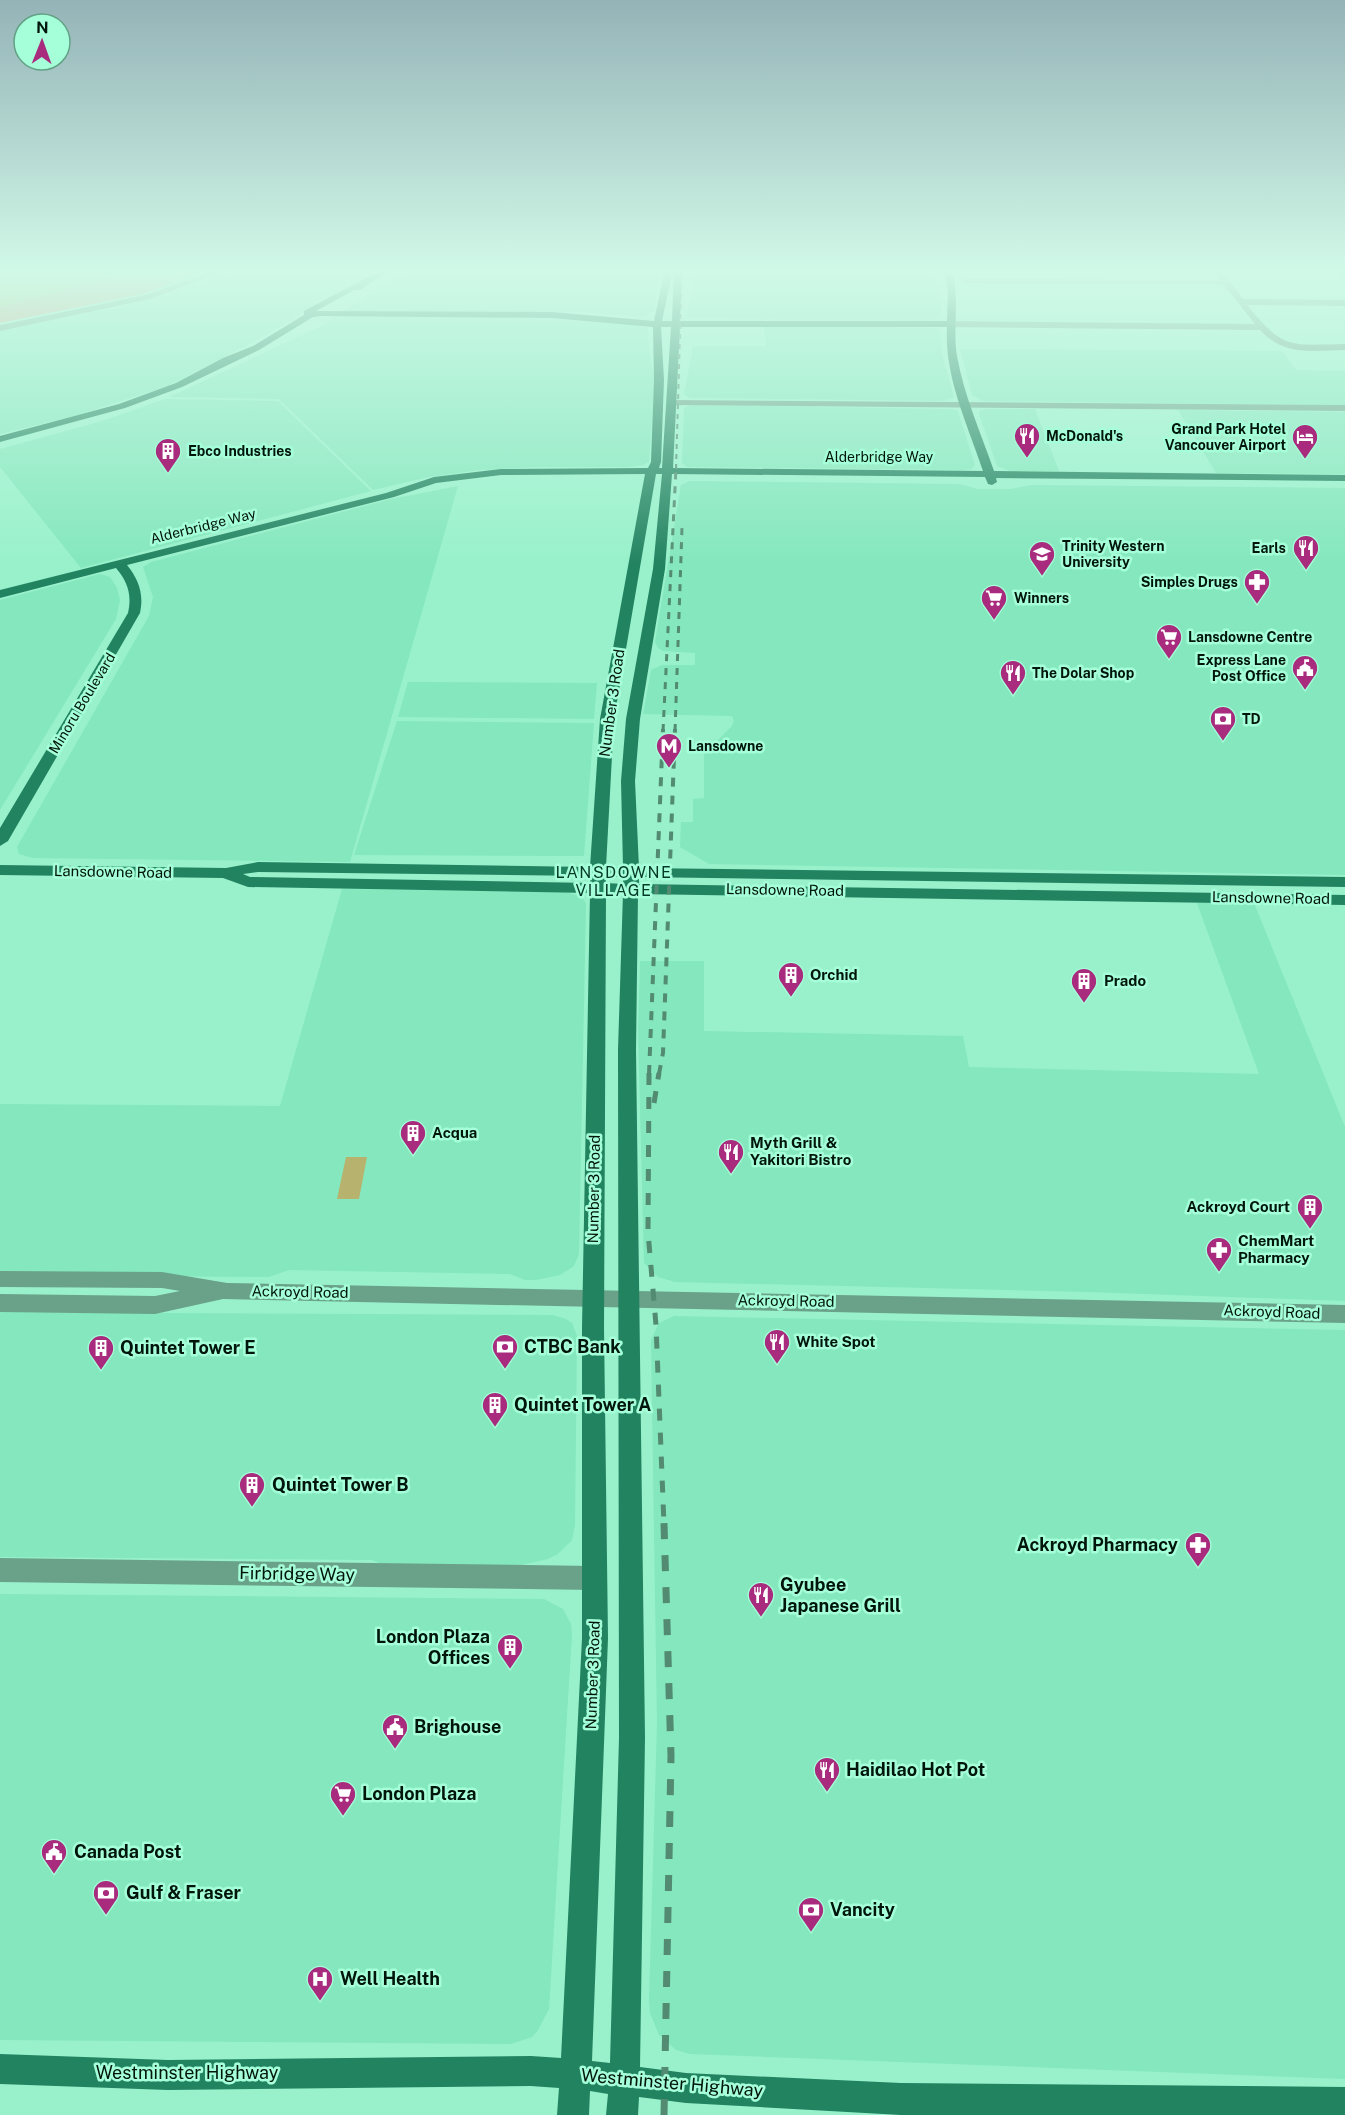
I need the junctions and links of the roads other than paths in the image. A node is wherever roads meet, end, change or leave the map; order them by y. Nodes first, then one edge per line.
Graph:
1 (212, 368) edge
2 (223, 368) edge
3 (658, 368) edge
4 (675, 368) edge
5 (955, 368) edge
6 (179, 385) junction
7 (673, 402) junction
8 (966, 405) junction
9 (1345, 408) edge
10 (0, 439) edge
11 (658, 474) junction
12 (990, 478) junction
13 (1345, 478) edge
14 (1345, 486) edge
15 (118, 563) junction
16 (0, 594) edge
17 (0, 841) edge
18 (0, 870) edge
19 (598, 880) junction
20 (631, 880) junction
21 (1345, 882) edge
22 (1345, 900) edge
23 (0, 1279) edge
24 (227, 1292) junction
25 (593, 1297) junction
26 (630, 1298) junction
27 (0, 1303) edge
28 (1345, 1314) edge
29 (0, 1570) edge
30 (594, 1578) junction
31 (0, 2069) edge
32 (575, 2074) junction
33 (623, 2080) junction
34 (1345, 2103) edge
35 (573, 2115) edge
36 (622, 2115) edge

1 - 6 main road
2 - 6 main road
3 - 11 main road, Number 3 Road
4 - 7 main road, Number 3 Road
5 - 8 main road
6 - 10 main road
7 - 8 street
7 - 11 main road, Number 3 Road
8 - 9 street
8 - 12 main road
11 - 12 main road, Alderbridge Way
11 - 15 main road, Alderbridge Way
11 - 19 main road, Number 3 Road
11 - 20 main road, Number 3 Road
12 - 13 main road, Alderbridge Way
12 - 14 main road, Alderbridge Way
15 - 16 main road, Alderbridge Way
15 - 17 main road, Minoru Boulevard
18 - 19 main road, Lansdowne Road
19 - 20 main road, Lansdowne Road
19 - 25 main road, Number 3 Road
20 - 21 main road, Lansdowne Road
20 - 22 main road, Lansdowne Road
20 - 26 main road, Number 3 Road
23 - 24 street, Ackroyd Road
24 - 25 street, Ackroyd Road
24 - 27 street, Ackroyd Road
25 - 26 street, Ackroyd Road
25 - 30 main road, Number 3 Road
26 - 28 street, Ackroyd Road
26 - 33 main road, Number 3 Road
29 - 30 street, Firbridge Way
30 - 32 main road, Number 3 Road
31 - 32 main road, Westminster Highway
32 - 33 main road, Westminster Highway
32 - 35 main road, Number 3 Road
33 - 34 main road, Westminster Highway
33 - 36 main road, Number 3 Road

